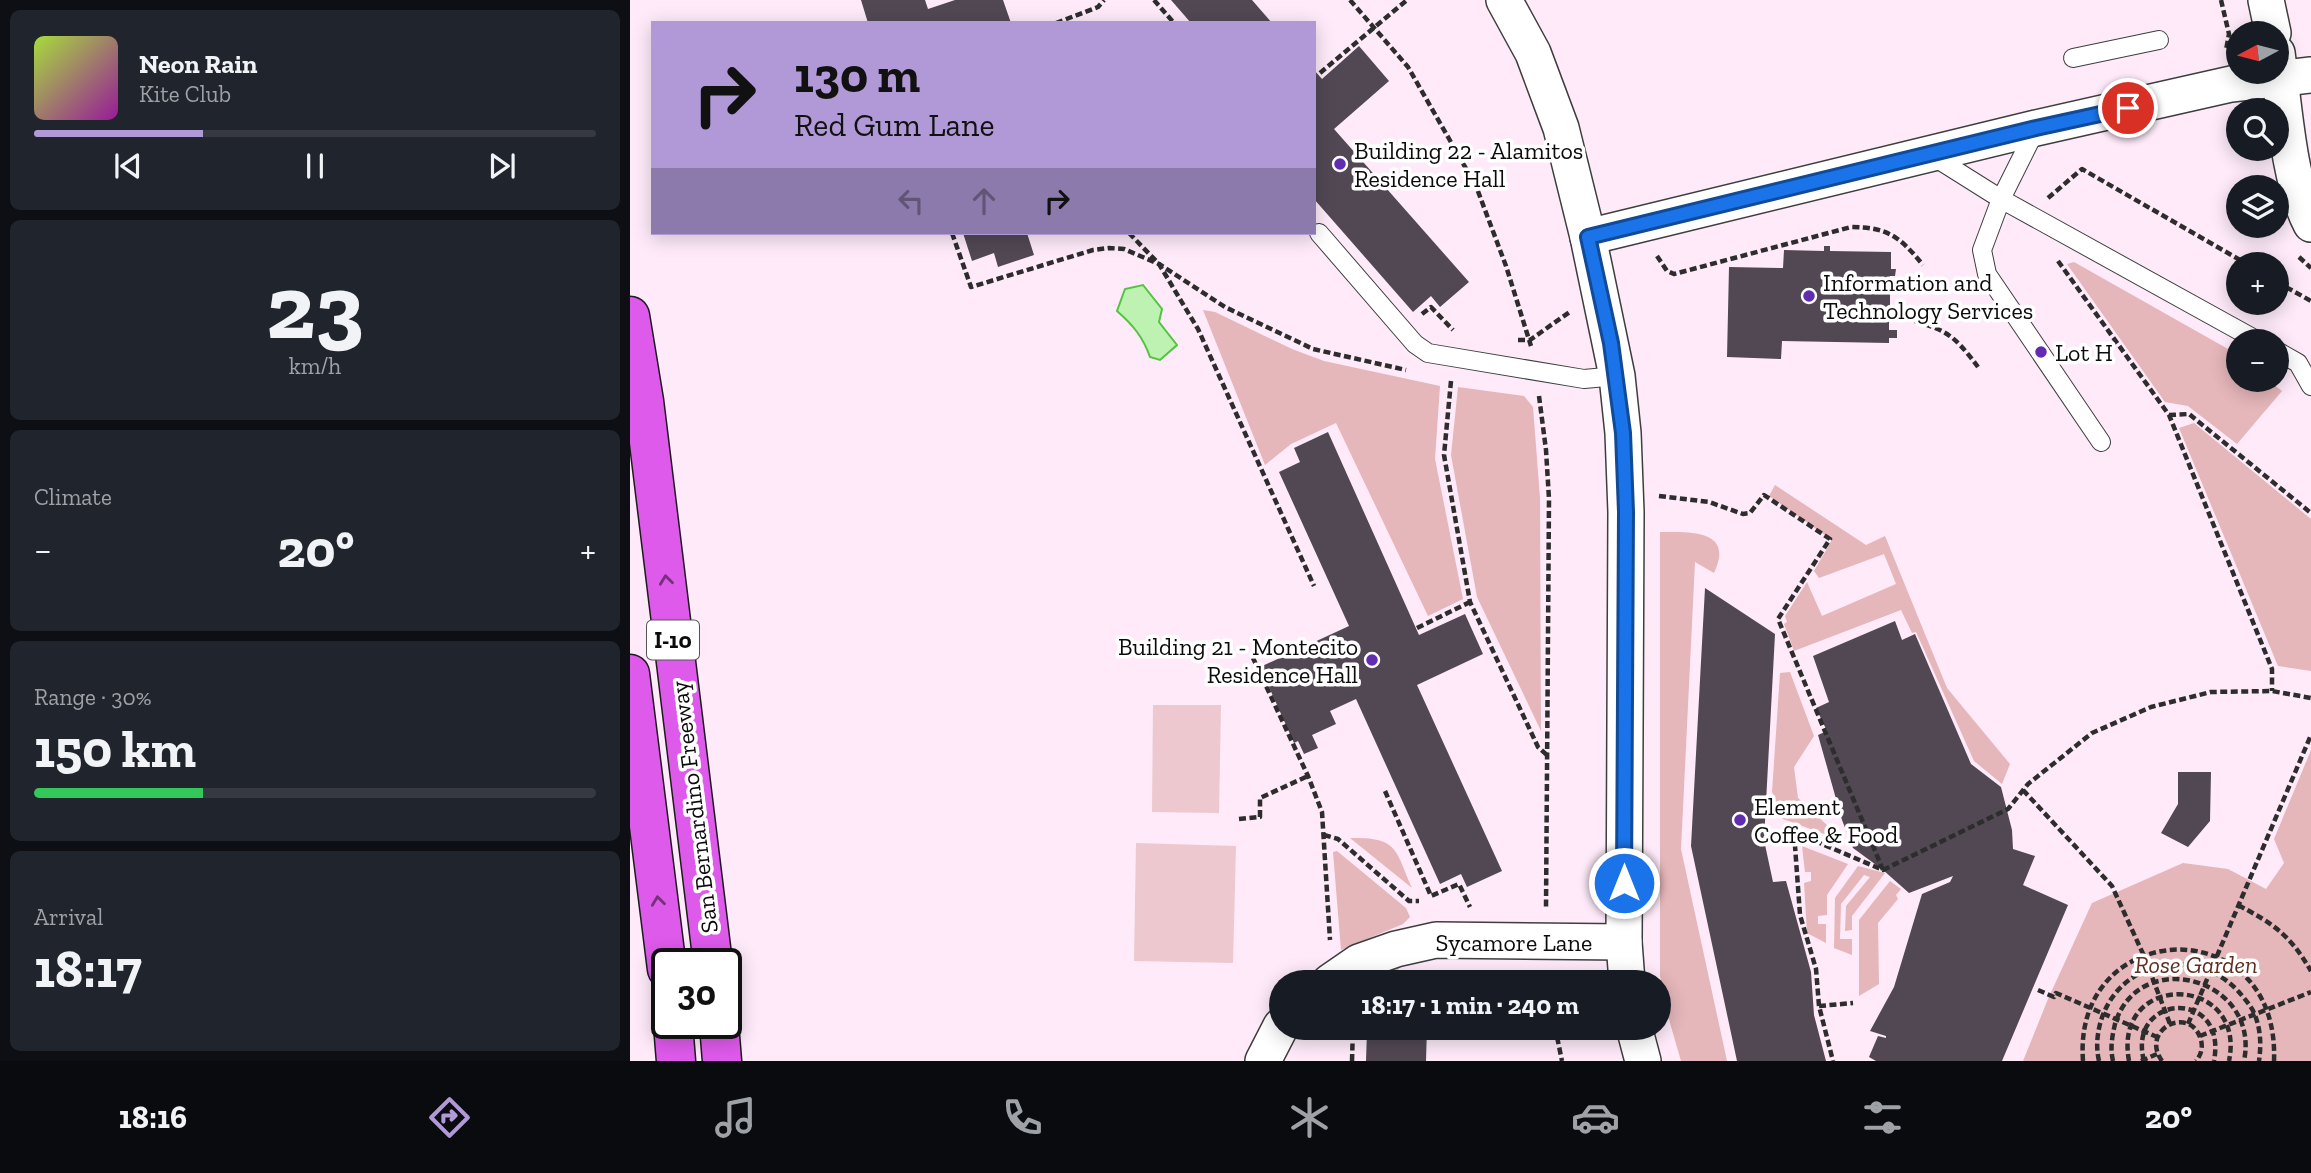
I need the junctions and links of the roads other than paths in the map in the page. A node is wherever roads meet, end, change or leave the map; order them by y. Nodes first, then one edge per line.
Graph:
1 (1504, 0) edge
2 (2266, 0) edge
3 (2270, 21) edge
4 (2159, 40) dead end
5 (2073, 58) dead end
6 (2289, 69) edge
7 (2235, 84) edge
8 (2036, 128) junction
9 (1931, 155) junction
10 (2001, 199) junction
11 (2311, 224) edge
12 (1320, 233) dead end
13 (1588, 237) junction
14 (630, 316) edge
15 (2237, 329) edge
16 (2289, 358) edge
17 (1616, 376) junction
18 (2311, 386) edge
19 (2101, 442) dead end
20 (630, 674) edge
21 (1624, 942) junction
22 (664, 948) edge
23 (711, 948) edge
24 (1330, 966) edge
25 (1626, 970) edge
26 (674, 1039) edge
27 (720, 1039) edge
28 (1274, 1040) edge
29 (1637, 1040) edge
30 (676, 1061) edge
31 (722, 1061) edge
32 (1263, 1061) edge
33 (1643, 1061) edge

1 - 13 street
2 - 3 street
4 - 5 lane
6 - 11 street
7 - 8 street
8 - 9 street
8 - 10 lane
9 - 10 lane
9 - 13 street
10 - 15 lane
10 - 19 lane
12 - 17 lane
13 - 17 street
23 -> 14 highway, San Bernardino Freeway / I-10
16 - 18 lane
17 - 21 street
22 -> 20 highway
21 - 24 street, Sycamore Lane
21 - 25 street
26 - 30 highway
27 - 31 highway
28 - 32 street
29 - 33 street

